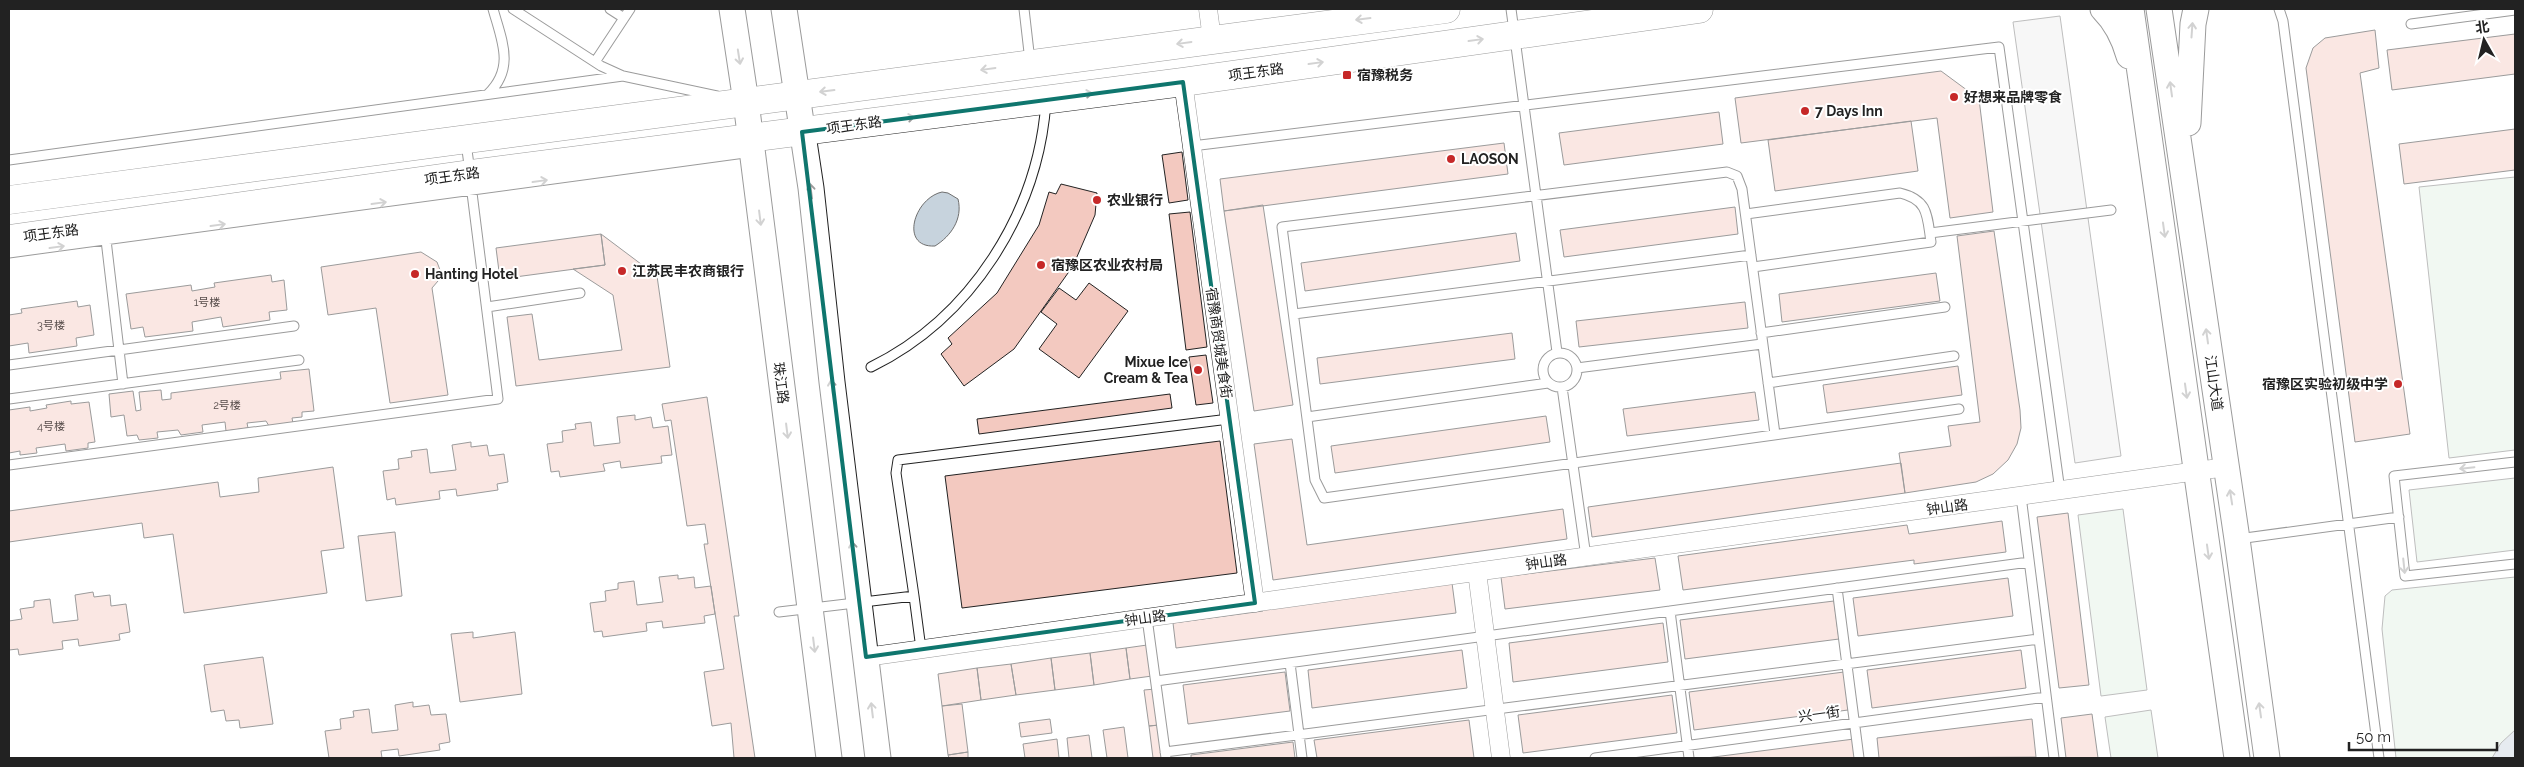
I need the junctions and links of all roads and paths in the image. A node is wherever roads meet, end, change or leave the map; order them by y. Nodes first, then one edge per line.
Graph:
1 (493, 9) edge
2 (513, 9) edge
3 (610, 9) edge
4 (630, 9) edge
5 (732, 9) edge
6 (784, 9) edge
7 (1024, 9) edge
8 (1208, 9) edge
9 (1446, 9) edge
10 (1699, 9) edge
11 (2103, 9) edge
12 (2131, 9) edge
13 (2159, 9) edge
14 (2196, 9) edge
15 (2278, 9) edge
16 (2515, 10) edge
17 (624, 18) junction
18 (1513, 21) edge
19 (2410, 24) dead end
20 (1212, 39) junction
21 (595, 62) junction
22 (1030, 63) junction
23 (623, 76) junction
24 (1183, 82) junction
25 (488, 94) junction
26 (796, 95) junction
27 (1046, 99) junction
28 (746, 102) junction
29 (1524, 105) junction
30 (466, 140) junction
31 (800, 141) junction
32 (1192, 146) junction
33 (755, 147) junction
34 (9, 160) edge
35 (471, 182) junction
36 (2185, 183) junction
37 (2158, 190) junction
38 (1536, 196) junction
39 (9, 200) edge
40 (2111, 210) dead end
41 (1746, 214) junction
42 (2023, 221) junction
43 (1930, 233) junction
44 (9, 239) edge
45 (106, 240) junction
46 (9, 253) edge
47 (1751, 256) junction
48 (1753, 267) junction
49 (1548, 282) junction
50 (580, 293) dead end
51 (487, 306) junction
52 (1945, 307) dead end
53 (1294, 314) junction
54 (294, 326) dead end
55 (1761, 333) junction
56 (1762, 344) junction
57 (119, 350) junction
58 (1557, 352) junction
59 (1954, 356) dead end
60 (299, 360) dead end
61 (9, 365) edge
62 (871, 367) dead end
63 (1577, 368) junction
64 (1548, 383) junction
65 (1768, 383) junction
66 (123, 384) junction
67 (1562, 387) junction
68 (9, 399) edge
69 (1959, 409) dead end
70 (1307, 417) junction
71 (1230, 419) junction
72 (1775, 434) junction
73 (2515, 462) edge
74 (1572, 463) junction
75 (9, 465) edge
76 (2226, 467) junction
77 (2198, 472) junction
78 (2060, 491) junction
79 (2021, 496) junction
80 (2398, 517) junction
81 (2347, 524) junction
82 (2237, 539) junction
83 (1586, 557) junction
84 (2029, 562) junction
85 (2515, 564) edge
86 (1476, 572) junction
87 (1836, 588) junction
88 (914, 596) junction
89 (860, 602) junction
90 (1255, 603) junction
91 (810, 608) junction
92 (1670, 611) junction
93 (779, 612) dead end
94 (1147, 618) junction
95 (1485, 636) junction
96 (2039, 639) junction
97 (922, 649) junction
98 (866, 657) junction
99 (1290, 663) junction
100 (1847, 664) junction
101 (1156, 681) junction
102 (1679, 686) junction
103 (2046, 697) junction
104 (1494, 710) junction
105 (1855, 723) junction
106 (1299, 734) junction
107 (1687, 746) junction
108 (1166, 755) edge
109 (829, 758) edge
110 (878, 758) edge
111 (1302, 758) edge
112 (1501, 758) edge
113 (1595, 758) edge
114 (1689, 758) edge
115 (1859, 758) edge
116 (2054, 758) edge
117 (2237, 758) edge
118 (2267, 758) edge
119 (2380, 758) edge

1 - 25 lane
2 - 21 lane
3 - 17 lane
4 - 17 lane
5 -> 28 main road, 珠江路
6 - 26 main road
7 - 22 lane
8 - 20 street
9 -> 20 main road
10 - 18 main road, 项王东路
11 - 37 main road
12 - 37 main road, 江山大道
36 -> 13 main road, 江山大道
36 -> 14 main road
15 - 81 lane
16 - 19 lane
17 - 21 lane
24 -> 18 main road, 项王东路
18 - 29 lane
20 -> 22 main road
21 - 23 lane
22 -> 26 main road
23 - 25 lane
23 - 28 lane
27 -> 24 main road, 项王东路
24 - 32 street, 宿豫商贸城美食街
25 - 34 lane
26 - 28 main road
26 - 31 main road
31 -> 27 main road, 项王东路
27 - 62 lane
28 - 30 main road
28 - 33 main road, 珠江路
29 - 32 lane
29 - 38 lane
29 - 42 lane
30 - 35 lane
30 - 39 main road
31 - 33 main road, 项王东路
89 -> 31 main road
32 - 71 street, 宿豫商贸城美食街
35 -> 33 main road, 项王东路
33 -> 91 main road, 珠江路
35 - 44 main road, 项王东路
45 -> 35 lane
35 - 51 lane
76 -> 36 main road, 江山大道
37 -> 77 main road, 江山大道
38 - 41 lane
38 - 49 lane
38 - 53 lane
40 - 42 lane
41 - 43 lane
41 - 47 lane
42 - 43 lane
42 - 78 lane
43 - 48 lane
46 -> 45 lane
45 - 57 lane
47 - 48 lane
47 - 49 lane
48 - 55 lane
49 - 53 lane
49 - 58 lane
50 - 51 lane
51 - 75 lane
52 - 55 lane
53 - 70 lane
54 - 57 lane
55 - 56 lane
56 - 63 lane
56 - 65 lane
57 - 61 lane
57 - 66 lane
58 - 63 lane
58 - 64 lane
59 - 65 lane
60 - 66 lane
63 - 67 lane
64 - 67 lane
64 - 70 lane
65 - 72 lane
66 - 68 lane
67 - 74 lane
69 - 72 lane
70 - 74 lane
71 - 88 lane
71 - 90 street, 宿豫商贸城美食街
72 - 74 lane
73 -> 80 lane
74 - 83 lane
76 - 77 street, 钟山路
82 -> 76 main road, 江山大道
77 - 78 street, 钟山路
77 -> 117 main road, 江山大道
78 - 79 street, 钟山路
79 - 83 street, 钟山路
79 - 84 lane
80 - 81 lane
80 -> 85 lane
81 - 82 lane
81 - 119 lane
118 -> 82 main road, 江山大道
83 - 86 street, 钟山路
84 - 87 lane
84 - 96 lane
86 - 90 street, 钟山路
86 - 95 street
87 - 92 lane
87 - 100 lane
88 - 89 lane
88 - 97 lane
89 - 91 lane
89 - 98 main road
90 - 94 street, 钟山路
91 - 93 lane
91 -> 109 main road, 珠江路
92 - 95 lane
92 - 102 lane
94 - 97 street, 钟山路
94 - 101 lane
95 - 99 lane
95 - 104 street
96 - 100 lane
96 - 103 lane
97 - 98 street, 钟山路
110 -> 98 main road
99 - 101 lane
99 - 106 lane
100 - 102 lane
100 - 105 lane
101 - 108 lane
102 - 104 lane
102 - 107 lane
103 - 105 lane, 兴一街
103 - 116 lane
104 - 106 lane
104 - 112 street
105 - 107 lane, 兴一街
105 - 115 lane
106 - 108 lane
106 - 111 lane
107 - 113 lane, 兴一街
107 - 114 lane

